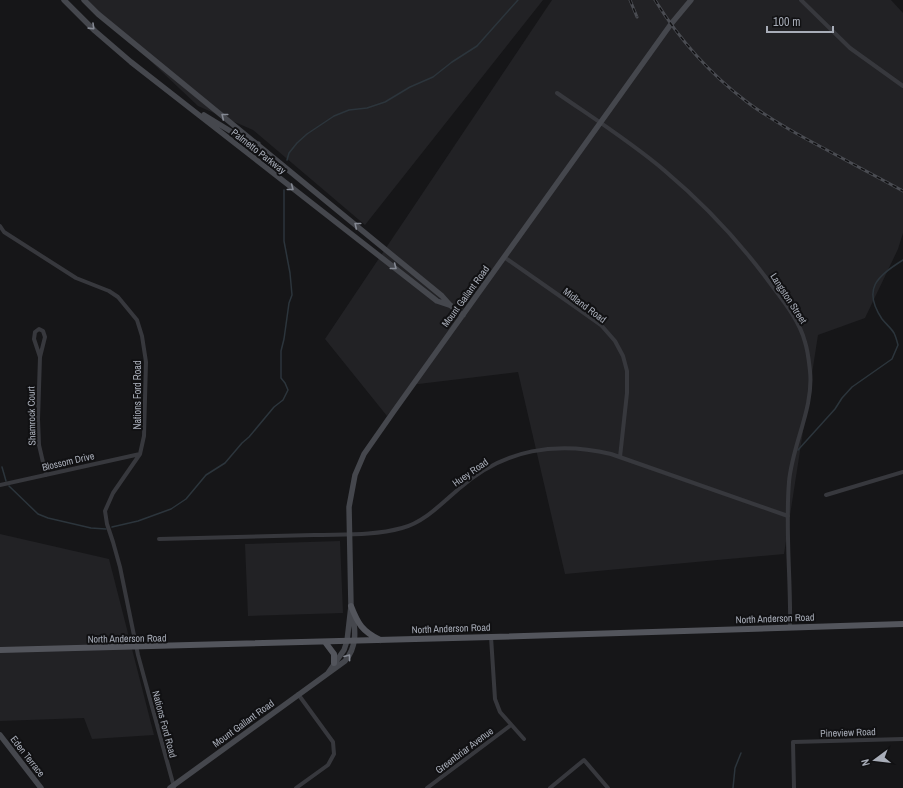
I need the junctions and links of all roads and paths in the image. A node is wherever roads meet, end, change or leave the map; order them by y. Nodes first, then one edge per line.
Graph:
1 (64, 0) edge
2 (84, 0) edge
3 (691, 0) edge
4 (801, 0) edge
5 (903, 86) edge
6 (558, 93) dead end
7 (195, 112) junction
8 (601, 123) junction
9 (258, 144) junction
10 (249, 154) junction
11 (0, 227) edge
12 (504, 258) junction
13 (450, 305) junction
14 (463, 315) junction
15 (40, 357) junction
16 (140, 454) junction
17 (620, 457) junction
18 (903, 472) edge
19 (46, 475) junction
20 (0, 485) edge
21 (826, 495) dead end
22 (788, 516) junction
23 (349, 534) junction
24 (159, 539) dead end
25 (351, 606) junction
26 (903, 624) edge
27 (790, 627) junction
28 (491, 637) junction
29 (382, 640) junction
30 (355, 641) junction
31 (325, 642) junction
32 (346, 642) junction
33 (136, 648) junction
34 (0, 650) edge
35 (334, 664) junction
36 (328, 673) junction
37 (298, 694) junction
38 (511, 725) junction
39 (0, 735) edge
40 (524, 739) dead end
41 (903, 739) edge
42 (172, 787) edge
43 (41, 788) edge
44 (296, 788) edge
45 (427, 788) edge
46 (550, 788) edge
47 (608, 788) edge
48 (794, 788) edge

1 -> 7 street, Palmetto Parkway
9 -> 2 street, Palmetto Parkway
3 - 8 street, Mount Gallant Road
4 - 5 street
6 - 8 street, Langston Street
7 - 9 street
7 - 10 street, Palmetto Parkway
8 - 12 street, Mount Gallant Road
8 - 22 street, Langston Street
9 - 10 street
13 -> 9 street, Palmetto Parkway
10 -> 13 street, Palmetto Parkway
11 - 16 street, Nations Ford Road
12 - 14 street, Mount Gallant Road
12 - 17 street, Midland Road
13 - 14 street, Palmetto Parkway
14 - 23 street, Mount Gallant Road
15 - 15 street, Shamrock Court
15 - 19 street, Shamrock Court
16 - 19 street, Blossom Drive
16 - 33 street, Nations Ford Road
17 - 22 street, Huey Road
17 - 23 street, Huey Road
18 - 21 street
19 - 20 street, Blossom Drive
22 - 27 street, Langston Street
23 - 24 street, Huey Road
23 - 25 street, Mount Gallant Road
25 - 29 main road
25 - 30 street, Mount Gallant Road
25 - 32 street, Mount Gallant Road
26 - 27 main road, North Anderson Road
27 - 28 main road, North Anderson Road
28 - 29 main road, North Anderson Road
28 - 38 street
29 - 30 main road, North Anderson Road
30 - 32 main road, North Anderson Road
36 -> 30 street, Mount Gallant Road
31 - 32 main road, North Anderson Road
31 - 33 main road, North Anderson Road
31 - 35 main road
32 - 35 street, Mount Gallant Road
33 - 34 main road, North Anderson Road
33 - 42 street, Nations Ford Road
35 - 36 street, Mount Gallant Road
36 - 37 street, Mount Gallant Road
37 - 42 street, Mount Gallant Road
37 - 44 street
38 - 40 street
38 - 45 street, Greenbriar Avenue
39 - 43 street, Eden Terrace
41 - 48 street, Pineview Road
46 - 47 street

